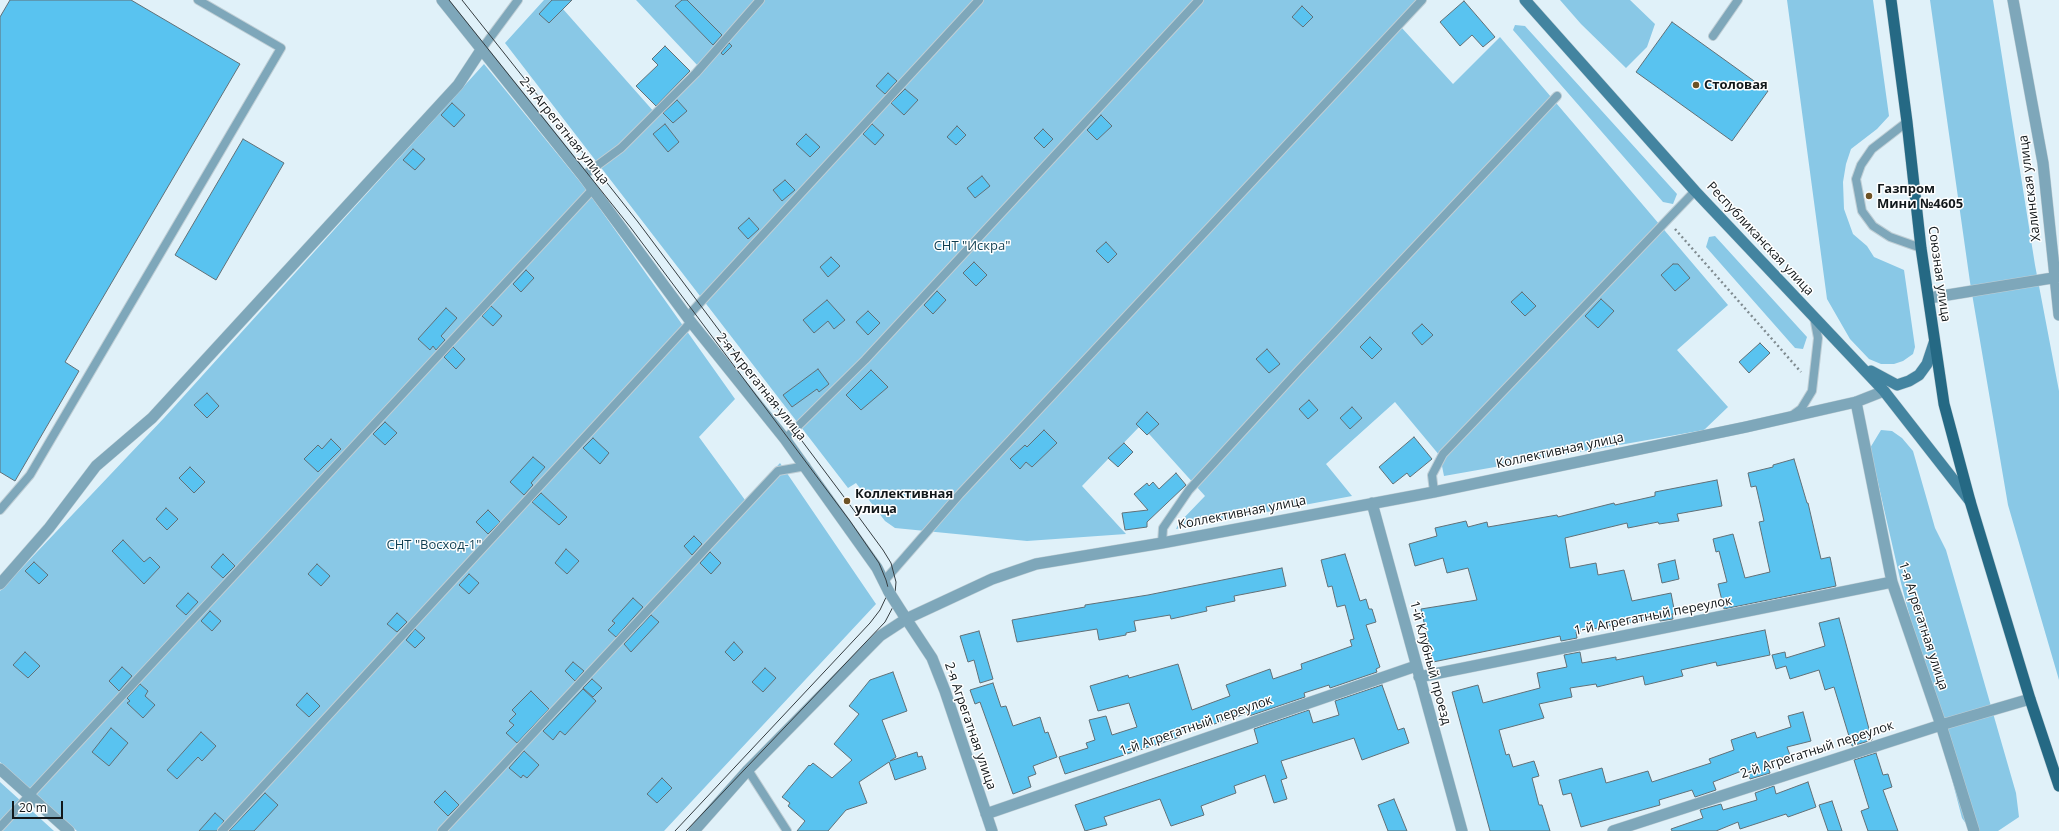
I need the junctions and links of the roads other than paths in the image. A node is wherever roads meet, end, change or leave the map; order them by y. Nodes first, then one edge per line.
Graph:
1 (198, 0) edge
2 (442, 0) edge
3 (518, 0) edge
4 (760, 0) edge
5 (979, 0) edge
6 (1199, 0) edge
7 (1422, 0) edge
8 (1525, 0) edge
9 (1738, 0) edge
10 (1890, 0) edge
11 (2013, 0) edge
12 (1713, 36) dead end
13 (481, 50) junction
14 (1556, 96) dead end
15 (1907, 122) junction
16 (583, 176) junction
17 (593, 189) junction
18 (1695, 191) junction
19 (1921, 248) junction
20 (2056, 278) edge
21 (1929, 298) junction
22 (2059, 315) edge
23 (1814, 316) junction
24 (689, 319) junction
25 (1934, 343) junction
26 (1856, 360) junction
27 (1884, 391) junction
28 (1856, 402) junction
29 (1792, 415) junction
30 (785, 439) junction
31 (806, 466) junction
32 (1434, 492) junction
33 (1970, 501) junction
34 (1372, 503) junction
35 (0, 510) edge
36 (1162, 543) junction
37 (884, 581) junction
38 (1892, 582) junction
39 (0, 584) edge
40 (904, 616) junction
41 (1416, 666) junction
42 (1419, 677) junction
43 (2030, 699) junction
44 (1941, 725) junction
45 (0, 769) edge
46 (748, 770) junction
47 (2059, 786) edge
48 (29, 795) junction
49 (986, 814) junction
50 (0, 827) edge
51 (69, 831) edge
52 (222, 831) edge
53 (442, 831) edge
54 (694, 831) edge
55 (787, 831) edge
56 (992, 831) edge
57 (1462, 831) edge
58 (1613, 831) edge
59 (1974, 831) edge

1 - 35 lane
2 - 13 street, 2-я Агрегатная улица
3 - 13 lane
4 - 16 lane
5 - 24 lane
6 - 30 lane
7 - 37 lane
8 - 18 main road, Республиканская улица
9 - 12 lane
10 - 15 main road, Союзная улица
11 - 20 street, Халинская улица
13 - 16 street, 2-я Агрегатная улица
13 - 39 street
14 - 36 lane
15 - 19 main road, Союзная улица
15 - 19 lane
16 - 17 street, 2-я Агрегатная улица
17 - 24 street, 2-я Агрегатная улица
17 - 48 lane
18 - 23 main road, Республиканская улица
18 - 32 lane
19 - 21 main road, Союзная улица
20 - 21 street
20 - 22 street, Халинская улица
21 - 25 main road, Союзная улица
23 - 26 main road, Республиканская улица
23 - 29 lane
24 - 30 street, 2-я Агрегатная улица
24 - 52 lane
25 - 26 main road
25 - 33 main road, Союзная улица
26 - 27 main road, Республиканская улица
27 - 28 street, Коллективная улица
27 - 33 main road, Республиканская улица
28 - 29 street, Коллективная улица
28 - 38 street, 1-я Агрегатная улица
29 - 32 street, Коллективная улица
30 - 31 street, 2-я Агрегатная улица
31 - 37 street, 2-я Агрегатная улица
31 - 53 lane
32 - 34 street, Коллективная улица
33 - 43 main road
34 - 36 street, Коллективная улица
34 - 41 street, 1-й Клубный проезд
36 - 40 street, Коллективная улица
37 - 40 street, 2-я Агрегатная улица, bridge
38 - 42 street, 1-й Агрегатный переулок
38 - 44 street, 1-я Агрегатная улица
40 - 46 street, Коллективная улица
40 - 49 street, 2-я Агрегатная улица
41 - 42 street, 1-й Клубный проезд
41 - 49 street, 1-й Агрегатный переулок
42 - 57 street, 1-й Клубный проезд
43 - 44 street, 2-й Агрегатный переулок
43 - 47 main road
44 - 58 street, 2-й Агрегатный переулок
44 - 59 street, 1-я Агрегатная улица
45 - 48 street
46 - 54 street, Коллективная улица
46 - 55 lane
48 - 50 lane
48 - 51 street
49 - 56 street, 2-я Агрегатная улица

